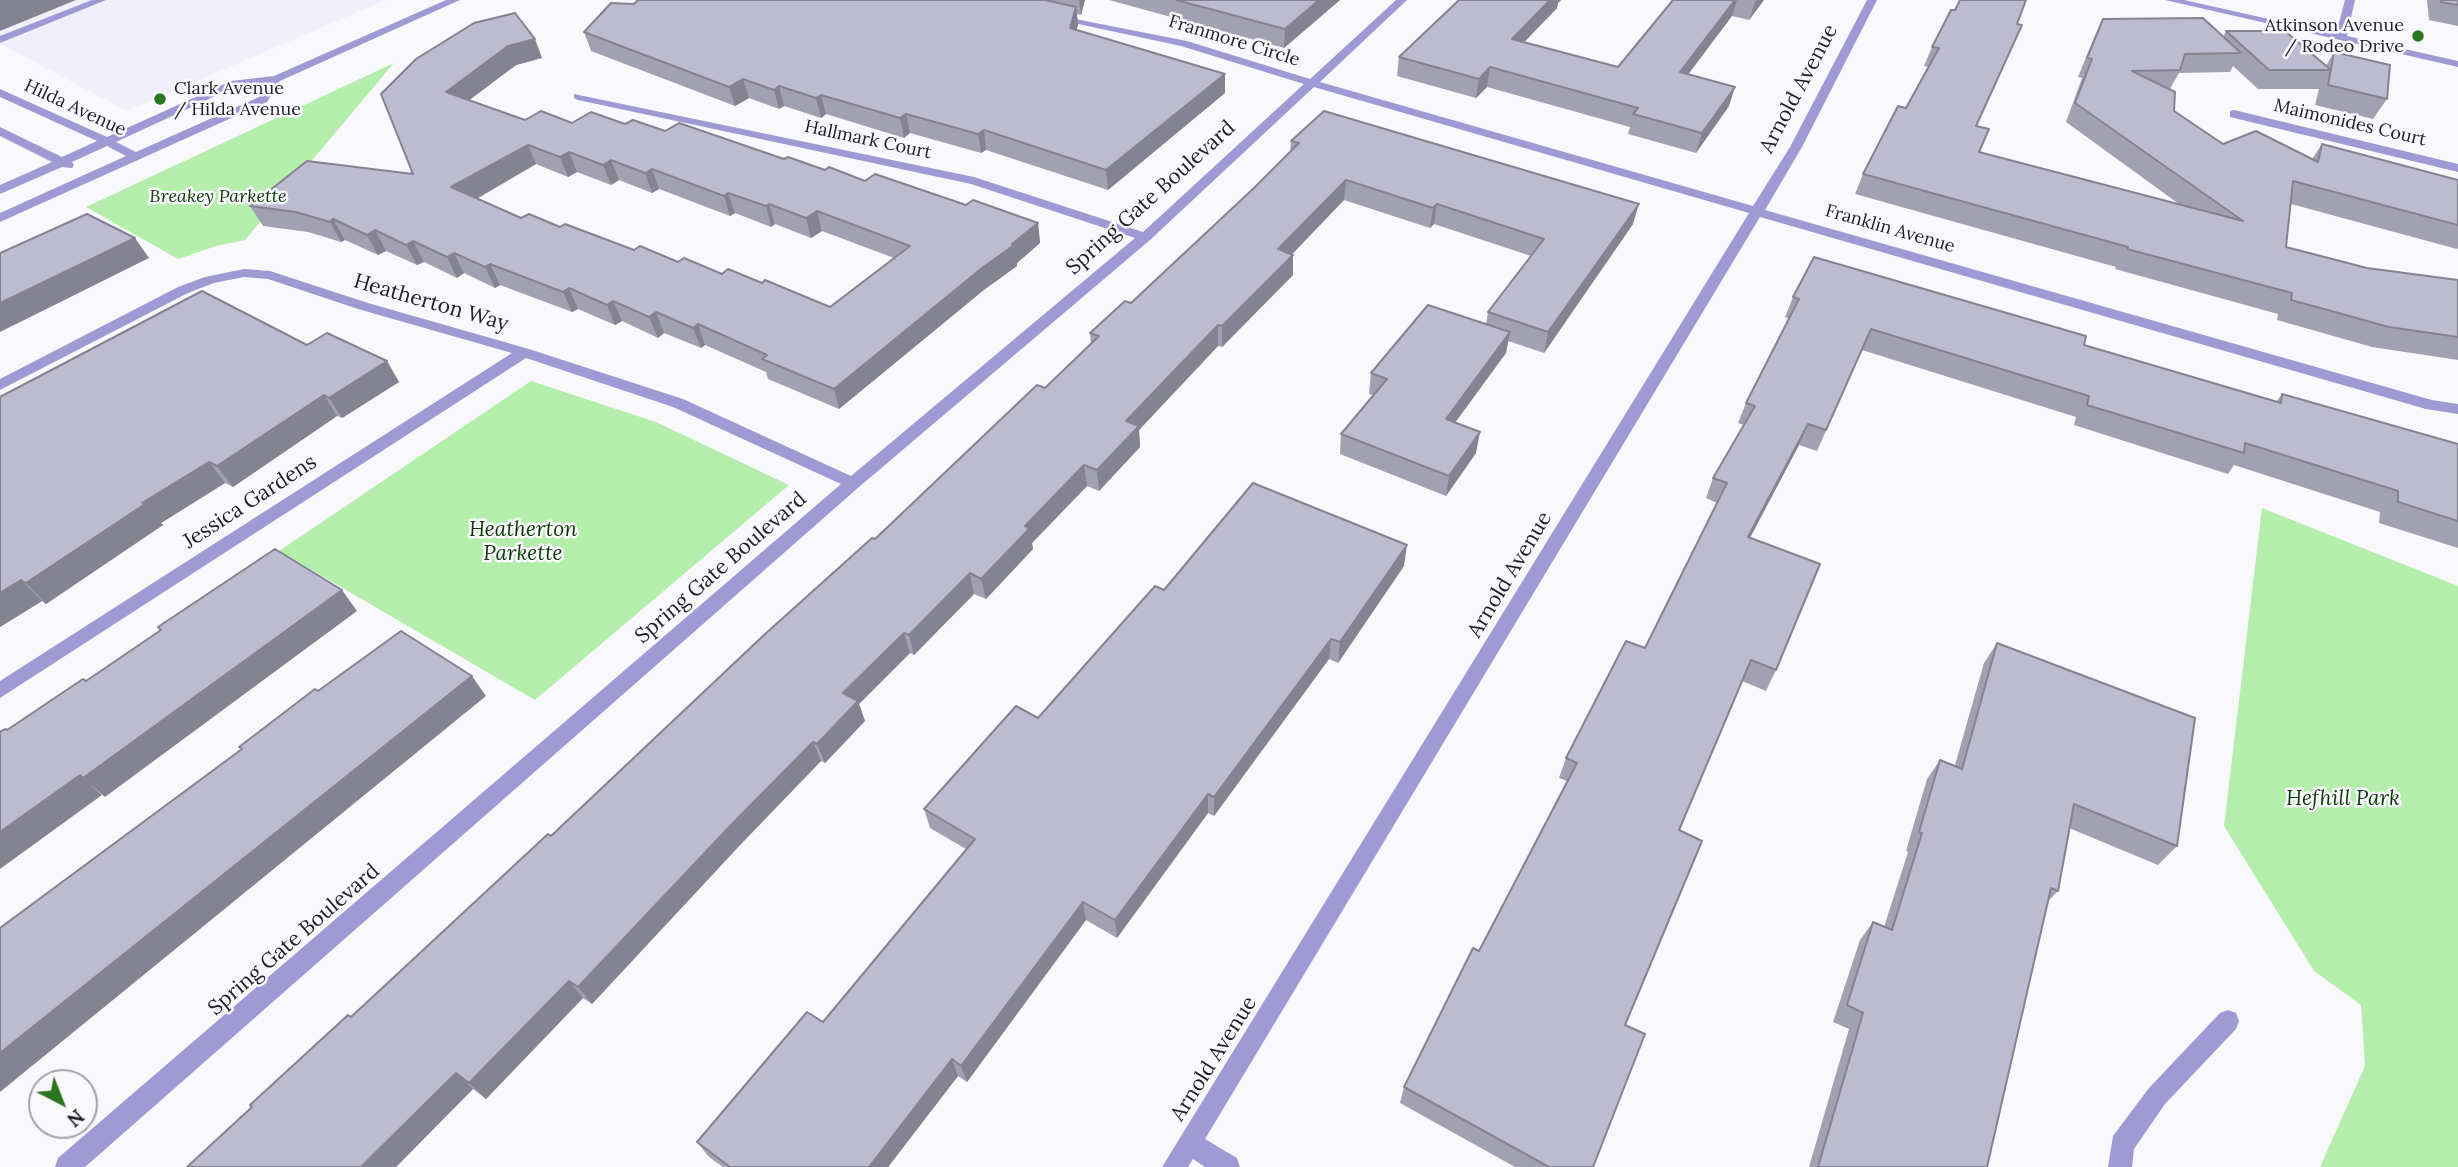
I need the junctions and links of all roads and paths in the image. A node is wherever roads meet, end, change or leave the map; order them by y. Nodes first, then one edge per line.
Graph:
1 (101, 0) edge
2 (455, 0) edge
3 (1402, 0) edge
4 (1872, 0) edge
5 (2170, 0) edge
6 (2350, 0) edge
7 (1036, 12) edge
8 (2341, 37) junction
9 (0, 40) edge
10 (2458, 64) edge
11 (276, 79) junction
12 (1312, 83) junction
13 (0, 93) edge
14 (578, 96) dead end
15 (2234, 114) dead end
16 (0, 131) edge
17 (106, 141) junction
18 (135, 156) junction
19 (62, 161) junction
20 (2458, 168) edge
21 (89, 177) junction
22 (0, 190) edge
23 (1758, 210) junction
24 (0, 218) edge
25 (1144, 237) junction
26 (524, 352) junction
27 (0, 385) edge
28 (2458, 409) edge
29 (853, 483) junction
30 (0, 691) edge
31 (2228, 1020) dead end
32 (1189, 1143) junction
33 (67, 1167) edge
34 (1174, 1167) edge
35 (1228, 1167) edge
36 (2120, 1167) edge

1 - 9 street
2 - 11 street
3 - 12 street, Spring Gate Boulevard
4 - 23 street, Arnold Avenue
5 - 8 street
6 - 8 street
7 - 12 street, Franmore Circle
8 - 10 street
11 - 17 street
11 - 18 street
12 - 23 street, Franklin Avenue
12 - 25 street, Spring Gate Boulevard
13 - 17 street, Hilda Avenue
14 - 25 street, Hallmark Court
15 - 20 street, Maimonides Court
16 - 19 street
17 - 18 street, Hilda Avenue
17 - 19 street
18 - 21 street
19 - 21 street
19 - 22 street
21 - 24 street
23 - 28 street, Franklin Avenue
23 - 32 street, Arnold Avenue
25 - 29 street, Spring Gate Boulevard
26 - 27 street, Heatherton Way
26 - 29 street, Heatherton Way
26 - 30 street, Jessica Gardens
29 - 33 street, Spring Gate Boulevard
31 - 36 street
32 - 34 street, Arnold Avenue
32 - 35 street

